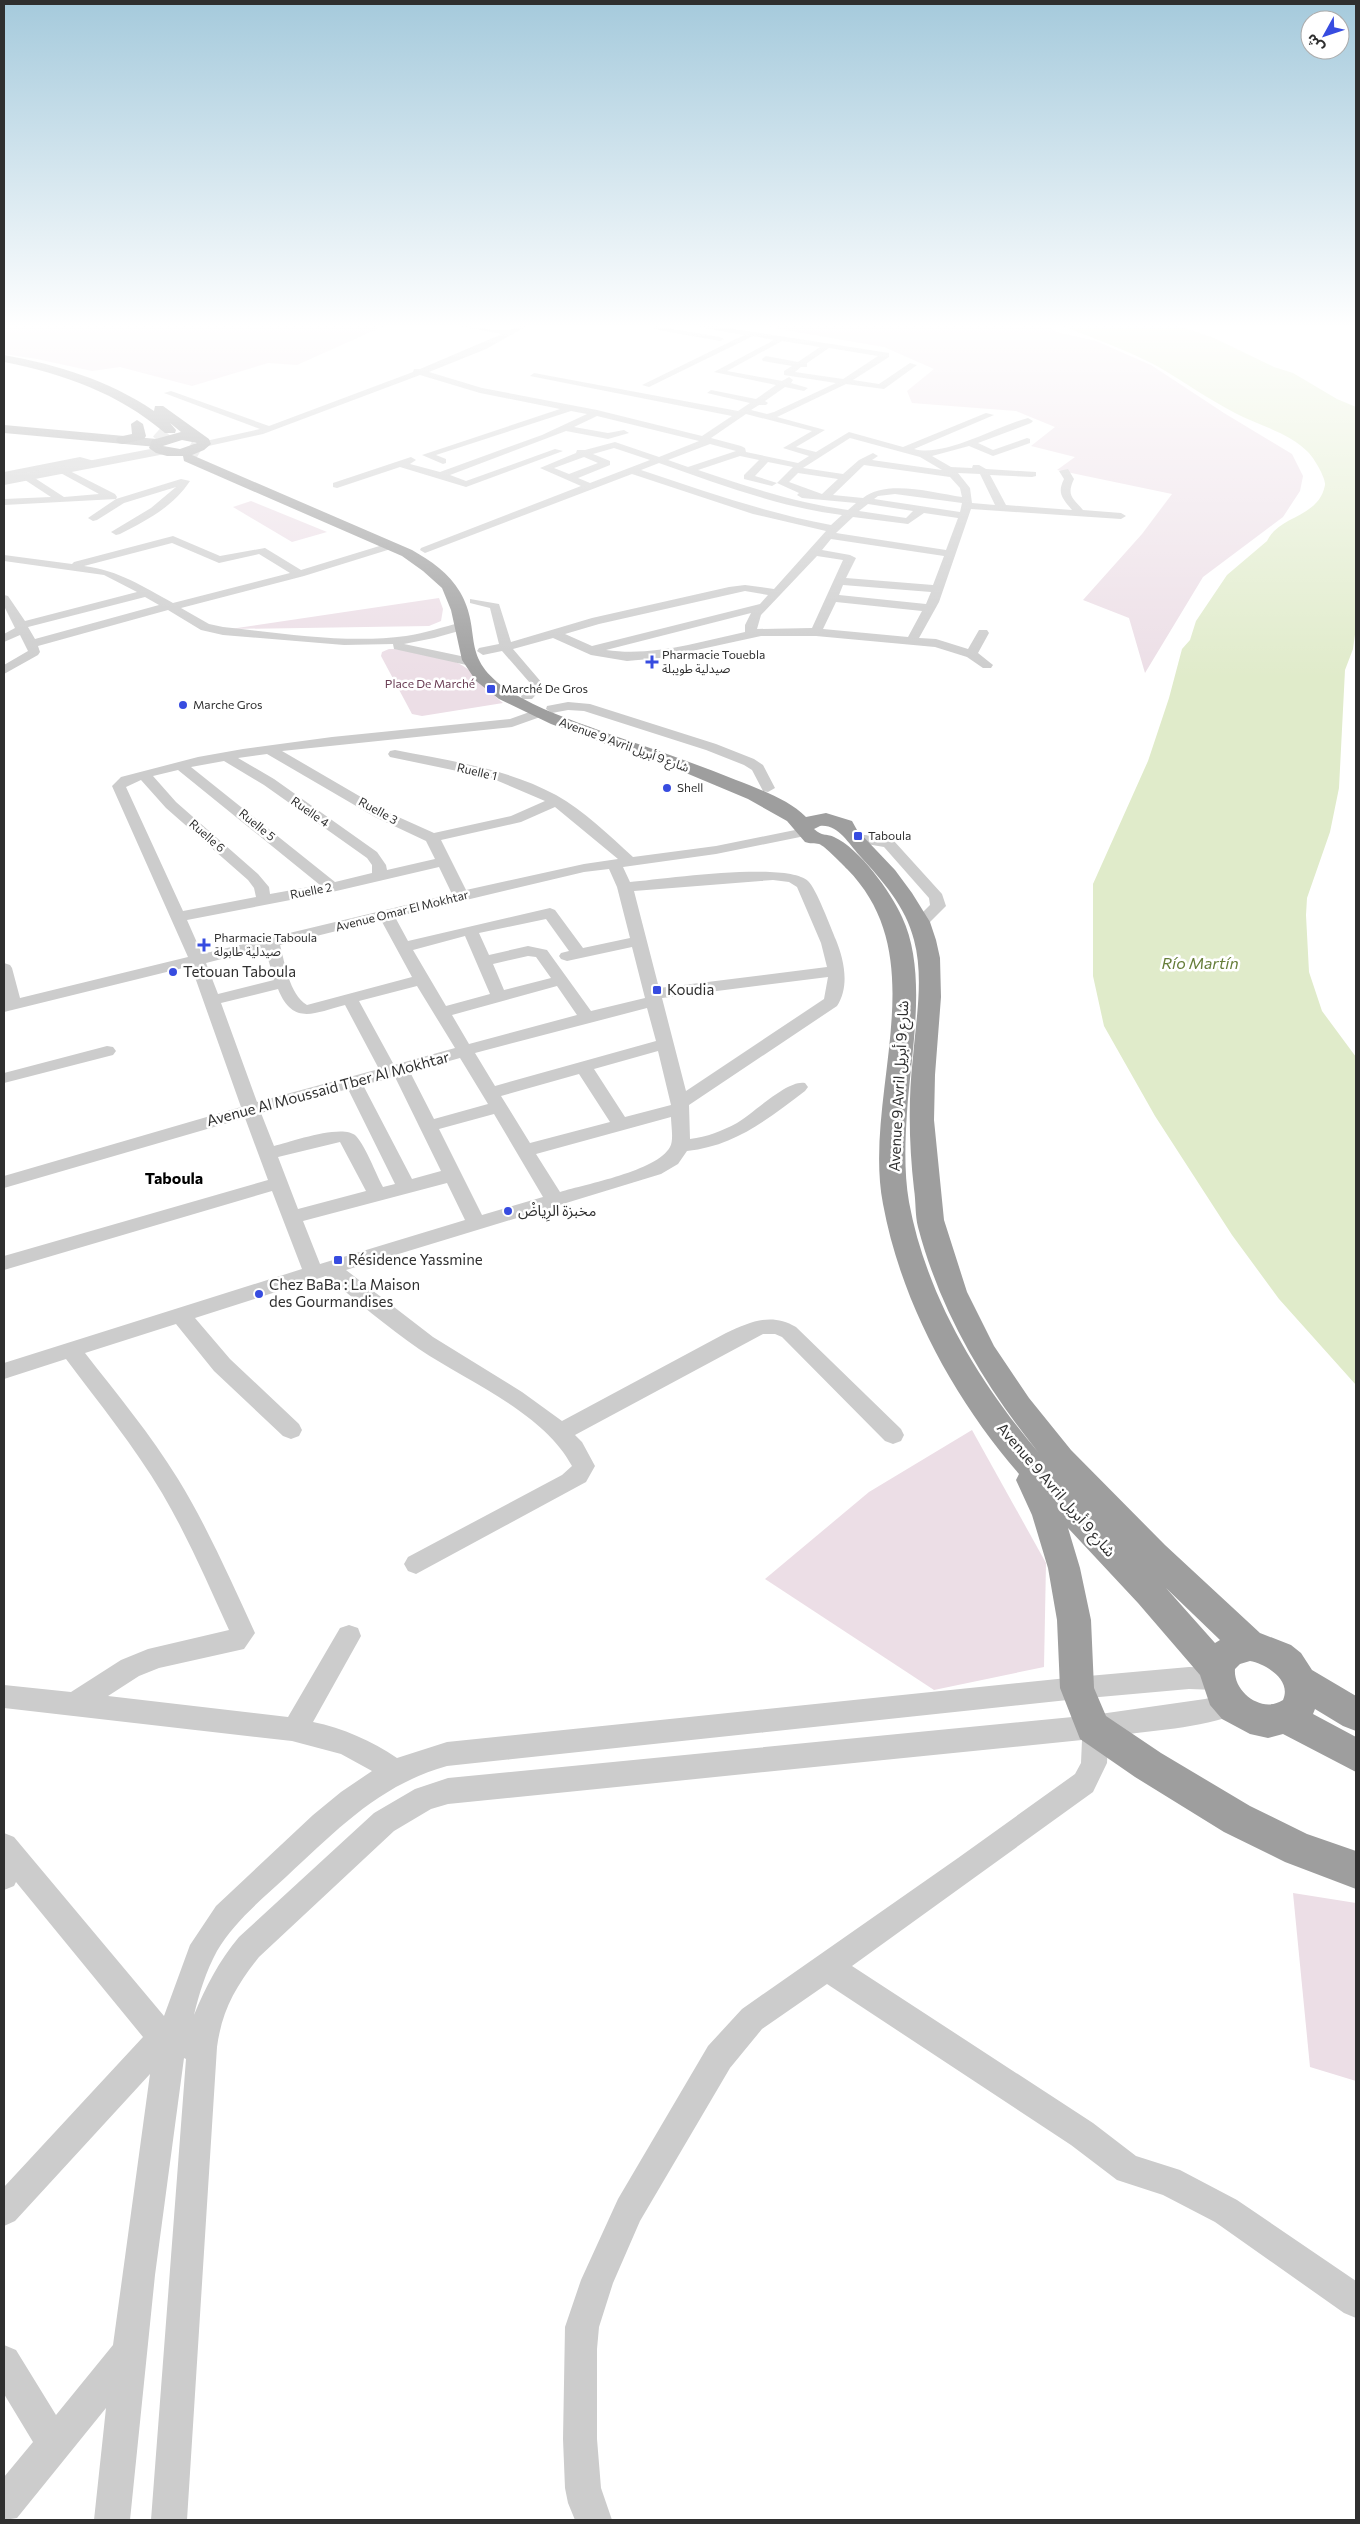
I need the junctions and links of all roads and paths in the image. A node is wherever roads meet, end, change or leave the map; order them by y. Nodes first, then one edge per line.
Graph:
1 (116, 444) edge
2 (171, 444) tunnel mouth
3 (177, 444) junction
4 (182, 444) tunnel mouth
5 (463, 444) edge
6 (526, 444) edge
7 (561, 444) edge
8 (697, 444) edge
9 (721, 444) edge
10 (798, 444) edge
11 (835, 444) edge
12 (880, 444) edge
13 (913, 444) edge
14 (966, 444) edge
15 (971, 444) edge
16 (1019, 444) edge
17 (568, 447) junction
18 (899, 449) junction
19 (949, 449) junction
20 (739, 453) junction
21 (585, 454) junction
22 (427, 455) junction
23 (922, 455) junction
24 (816, 456) junction
25 (767, 458) junction
26 (832, 459) dead end
27 (100, 460) junction
28 (442, 461) dead end
29 (658, 461) junction
30 (848, 461) dead end
31 (862, 462) junction
32 (400, 464) junction
33 (798, 468) junction
34 (60, 469) junction
35 (688, 470) junction
36 (1064, 470) dead end
37 (633, 471) junction
38 (984, 472) junction
39 (951, 473) junction
40 (1032, 474) dead end
41 (4, 475) edge
42 (440, 475) junction
43 (26, 476) junction
44 (568, 478) junction
45 (844, 479) junction
46 (4, 481) edge
47 (466, 484) junction
48 (337, 485) dead end
49 (784, 485) junction
50 (592, 487) junction
51 (483, 490) dead end
52 (882, 491) junction
53 (811, 494) junction
54 (825, 497) junction
55 (775, 498) junction
56 (116, 499) junction
57 (62, 500) junction
58 (864, 501) junction
59 (4, 502) edge
60 (965, 508) junction
61 (1002, 508) junction
62 (921, 510) junction
63 (81, 511) dead end
64 (1080, 513) junction
65 (848, 514) junction
66 (1121, 516) dead end
67 (104, 525) junction
68 (830, 532) junction
69 (385, 539) junction
70 (139, 547) junction
71 (426, 550) junction
72 (812, 552) junction
73 (949, 554) junction
74 (4, 558) edge
75 (17, 559) junction
76 (4, 566) edge
77 (72, 566) junction
78 (300, 574) junction
79 (840, 581) junction
80 (938, 589) junction
81 (146, 593) junction
82 (777, 593) junction
83 (4, 598) edge
84 (831, 598) junction
85 (474, 601) junction
86 (170, 606) junction
87 (764, 606) junction
88 (930, 608) junction
89 (8, 611) edge
90 (21, 628) junction
91 (469, 628) junction
92 (816, 632) junction
93 (751, 633) junction
94 (983, 634) dead end
95 (556, 635) junction
96 (4, 638) edge
97 (912, 640) junction
98 (379, 642) junction
99 (32, 644) junction
100 (505, 647) junction
101 (483, 650) junction
102 (589, 650) junction
103 (972, 654) junction
104 (987, 665) dead end
105 (472, 666) junction
106 (4, 670) edge
107 (527, 696) junction
108 (545, 711) junction
109 (270, 750) junction
110 (395, 754) dead end
111 (228, 757) junction
112 (181, 766) junction
113 (144, 775) junction
114 (555, 802) junction
115 (826, 833) junction
116 (432, 838) junction
117 (444, 861) junction
118 (621, 862) junction
119 (380, 876) junction
120 (332, 887) junction
121 (625, 887) junction
122 (461, 896) junction
123 (264, 900) junction
124 (386, 914) junction
125 (176, 917) junction
126 (470, 930) junction
127 (639, 941) junction
128 (272, 943) junction
129 (404, 947) junction
130 (578, 953) junction
131 (483, 961) junction
132 (548, 961) junction
133 (198, 962) junction
134 (4, 968) edge
135 (837, 971) junction
136 (423, 979) junction
137 (562, 980) junction
138 (283, 982) junction
139 (499, 997) junction
140 (653, 997) junction
141 (350, 999) junction
142 (212, 1000) junction
143 (8, 1006) edge
144 (443, 1012) junction
145 (587, 1017) junction
146 (665, 1044) junction
147 (107, 1051) dead end
148 (465, 1052) junction
149 (584, 1067) junction
150 (395, 1071) junction
151 (4, 1078) edge
152 (353, 1082) junction
153 (799, 1087) dead end
154 (494, 1100) junction
155 (681, 1106) junction
156 (251, 1110) junction
157 (621, 1124) junction
158 (429, 1126) junction
159 (681, 1146) junction
160 (525, 1151) junction
161 (268, 1154) junction
162 (452, 1174) junction
163 (4, 1182) edge
164 (279, 1182) junction
165 (406, 1187) junction
166 (378, 1194) junction
167 (555, 1200) junction
168 (292, 1217) junction
169 (477, 1224) junction
170 (4, 1263) edge
171 (321, 1270) junction
172 (180, 1314) junction
173 (71, 1350) junction
174 (5, 1365) edge
175 (291, 1430) dead end
176 (562, 1432) junction
177 (893, 1436) dead end
178 (1020, 1454) junction
179 (416, 1564) dead end
180 (349, 1636) dead end
181 (1250, 1646) junction
182 (1301, 1682) junction
183 (1222, 1685) junction
184 (1077, 1688) junction
185 (4, 1697) edge
186 (74, 1704) junction
187 (1356, 1715) edge
188 (1287, 1718) junction
189 (1093, 1727) junction
190 (294, 1730) junction
191 (1356, 1755) edge
192 (395, 1772) junction
193 (7, 1861) edge
194 (1356, 1870) edge
195 (828, 1967) junction
196 (179, 2042) junction
197 (4, 2210) edge
198 (1356, 2301) edge
199 (127, 2355) junction
200 (4, 2362) edge
201 (54, 2444) junction
202 (4, 2505) edge
203 (112, 2520) edge
204 (169, 2520) edge
205 (594, 2520) edge

1 - 27 main road
2 - 3 main road
3 - 4 street
3 - 27 street
3 - 69 highway
3 - 69 highway
5 - 22 street
6 - 42 street
7 - 17 street
8 - 29 street
9 - 20 street
10 - 24 street
11 - 24 street
12 - 18 street
13 - 18 street
14 - 19 street
15 - 16 street
17 - 21 street
17 - 47 street
18 - 23 street
18 - 31 street
19 - 23 street
19 - 38 street
20 - 25 street
20 - 35 street
21 - 29 street
21 - 44 street
21 - 44 street
22 - 28 street
22 - 32 street
23 - 39 street
24 - 26 street
24 - 33 street
25 - 33 street
25 - 49 street
27 - 34 street
27 - 41 street
29 - 35 street
29 - 37 street
30 - 31 street
31 - 39 street
31 - 45 street
32 - 42 street
32 - 48 street
33 - 45 street
33 - 49 street
34 - 43 street
34 - 56 street
35 - 55 street
36 - 64 street
37 - 50 street
37 - 68 street
38 - 39 street
38 - 40 street
38 - 61 street
39 - 60 street
42 - 47 street
43 - 46 street
43 - 57 street
44 - 50 street
45 - 52 street
45 - 54 street
47 - 51 street
49 - 53 street
50 - 71 street
52 - 58 street
52 - 60 street
53 - 54 street
53 - 55 street
54 - 58 street
55 - 65 street
56 - 57 street
56 - 67 street
56 - 67 street
57 - 59 street
58 - 62 street
58 - 65 street
60 - 61 street
60 - 62 street
60 - 73 street
61 - 64 street
62 - 65 street
63 - 67 street
64 - 66 street
65 - 68 street
67 - 70 street
68 - 72 street
68 - 73 street
69 - 71 highway
69 - 78 street
69 - 91 highway
70 - 77 street
70 - 78 street
71 - 85 highway
72 - 79 street
72 - 82 street
73 - 80 street
74 - 75 street
75 - 76 street
75 - 77 street
77 - 81 street
78 - 86 street
79 - 80 street
79 - 84 street
80 - 88 street
81 - 86 street
81 - 90 street
82 - 87 street
82 - 95 street
83 - 89 street
84 - 88 street
84 - 92 street
85 - 91 highway
85 - 100 street
86 - 98 street
86 - 99 street
87 - 93 street
87 - 102 street
88 - 97 street
89 - 90 street
90 - 96 street
90 - 99 street
91 - 98 street
91 - 101 highway, Avenue 9 Avril شارع 9 أبريل
91 - 105 highway
92 - 93 street
92 - 97 street
93 - 102 street
94 - 103 street
95 - 100 street
95 - 102 street
97 - 103 street
98 - 105 street
99 - 106 street
100 - 101 street
100 - 107 street
101 - 107 highway, Avenue 9 Avril شارع 9 أبريل
103 - 104 street
105 - 108 highway, Avenue 9 Avril شارع 9 أبريل
107 - 108 highway, Avenue 9 Avril شارع 9 أبريل
108 - 109 street
108 - 115 highway, Avenue 9 Avril شارع 9 أبريل
108 - 115 highway, Avenue 9 Avril شارع 9 أبريل
109 - 111 street
109 - 116 street, Ruelle 3
110 - 114 street, Ruelle 1
111 - 112 street
111 - 119 street, Ruelle 4
112 - 113 street
112 - 120 street, Ruelle 5
113 - 123 street, Ruelle 6
113 - 125 street
114 - 116 street
114 - 118 street, Ruelle 1
115 - 118 street, Avenue Omar El Mokhtar
115 - 178 highway, Avenue 9 Avril شارع 9 أبريل
115 - 181 highway, Avenue 9 Avril شارع 9 أبريل
116 - 117 street
117 - 119 street, Ruelle 2
117 - 122 street
118 - 121 street
118 - 122 street, Avenue Omar El Mokhtar
119 - 120 street, Ruelle 2
120 - 123 street, Ruelle 2
121 - 127 street
121 - 135 street
122 - 124 street, Avenue Omar El Mokhtar
123 - 125 street, Ruelle 2
124 - 128 street, Avenue Omar El Mokhtar
124 - 129 street
125 - 133 street
126 - 129 street
126 - 130 street
126 - 131 street
127 - 130 street
127 - 140 street
128 - 133 street, Avenue Omar El Mokhtar
128 - 138 street
129 - 136 street
130 - 132 street
131 - 132 street
131 - 139 street
132 - 137 street
133 - 142 street
133 - 143 street, Avenue Omar El Mokhtar
134 - 143 street
135 - 140 street, Avenue Al Moussaid Tber Al Mokhtar
135 - 155 street
136 - 141 street
136 - 144 street
137 - 139 street
137 - 145 street
138 - 141 street
138 - 142 street
139 - 144 street
140 - 145 street, Avenue Al Moussaid Tber Al Mokhtar
140 - 146 street
141 - 150 street
142 - 156 street
144 - 148 street
145 - 148 street, Avenue Al Moussaid Tber Al Mokhtar
146 - 149 street
146 - 155 street
147 - 151 street
148 - 150 street, Avenue Al Moussaid Tber Al Mokhtar
148 - 154 street
149 - 154 street
149 - 157 street
150 - 152 street, Avenue Al Moussaid Tber Al Mokhtar
150 - 158 street
152 - 156 street, Avenue Al Moussaid Tber Al Mokhtar
152 - 165 street
153 - 159 street
154 - 158 street
154 - 160 street
155 - 157 street
155 - 159 street
156 - 161 street
156 - 163 street, Avenue Al Moussaid Tber Al Mokhtar
157 - 160 street
158 - 162 street
159 - 167 street
160 - 167 street
161 - 164 street
161 - 166 street
162 - 165 street
162 - 169 street
164 - 168 street
164 - 170 street
165 - 166 street
166 - 168 street
167 - 169 street
168 - 171 street
169 - 171 street
171 - 172 street
171 - 176 street
172 - 173 street
172 - 175 street
173 - 174 street
173 - 186 street
176 - 177 street
176 - 179 street
178 - 183 highway, Avenue 9 Avril شارع 9 أبريل
178 - 184 highway
180 - 190 street
181 - 182 highway, Avenue 9 Avril شارع 9 أبريل
181 - 183 highway
182 - 187 highway, Avenue 9 Avril شارع 9 أبريل
182 - 188 highway
183 - 184 street
183 - 188 highway, Avenue 9 Avril شارع 9 أبريل
183 - 189 street
184 - 189 highway
184 - 192 street
185 - 186 street
186 - 190 street
188 - 191 highway
189 - 194 highway
189 - 195 street
189 - 196 street
190 - 192 street
192 - 196 street
193 - 196 street
195 - 198 street
195 - 205 street
196 - 197 street
196 - 199 street
196 - 204 street
199 - 201 street
199 - 203 street
200 - 201 street
201 - 202 street

